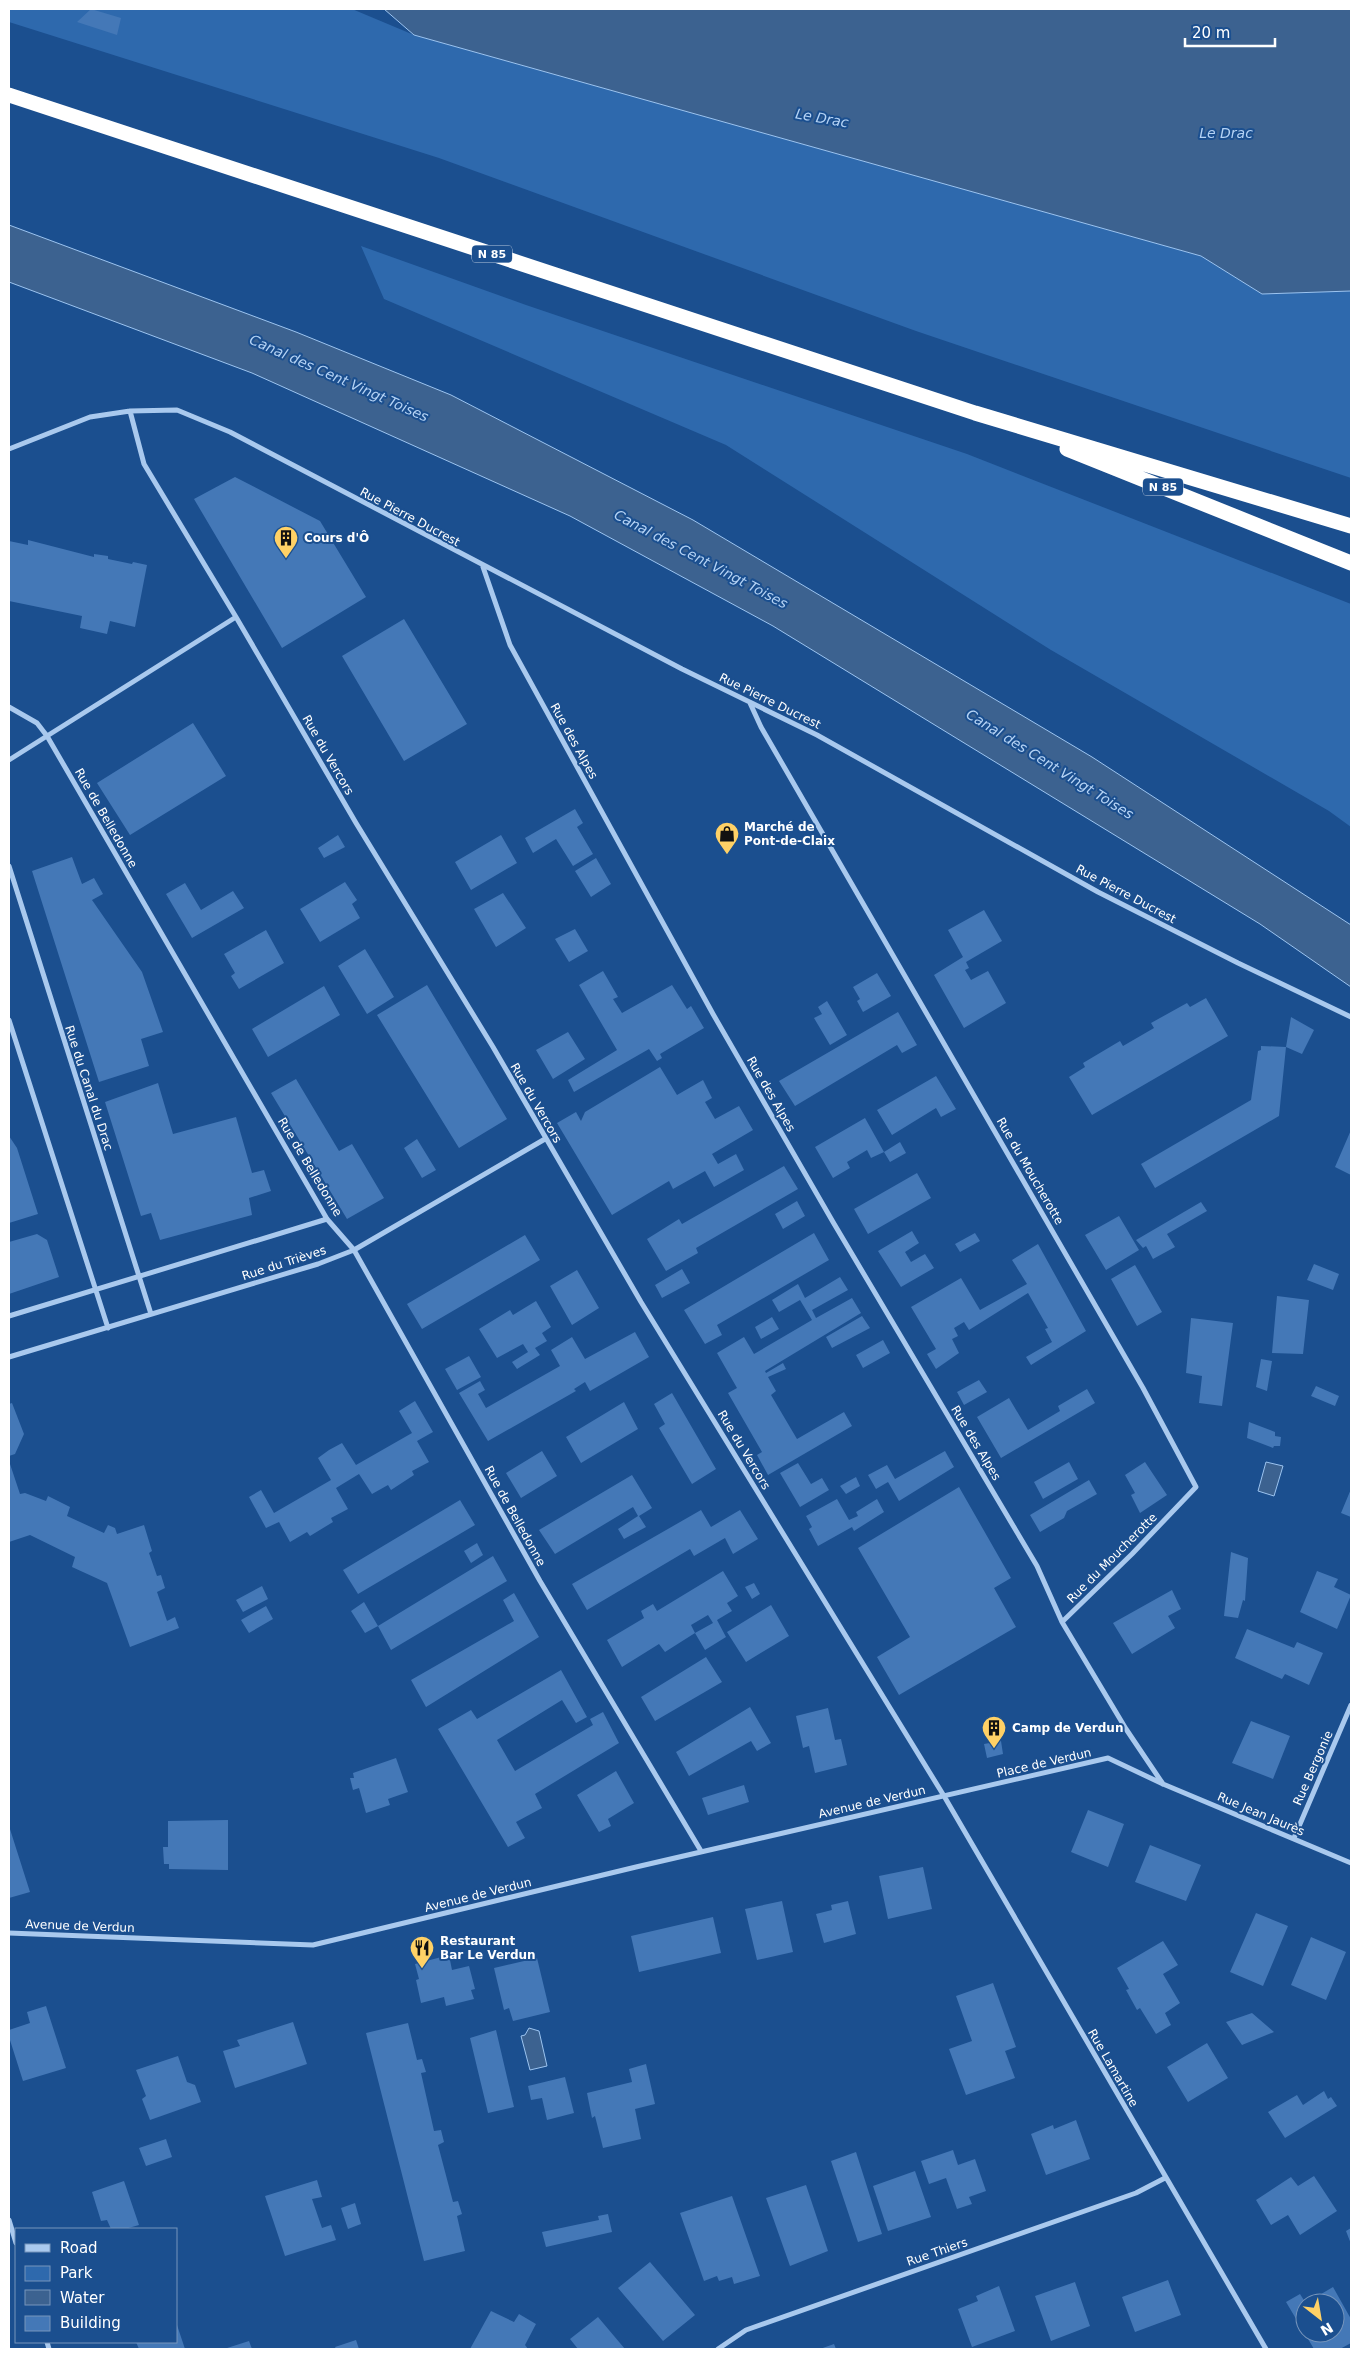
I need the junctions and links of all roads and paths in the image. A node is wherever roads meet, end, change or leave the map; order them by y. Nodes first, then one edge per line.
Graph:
1 (9, 95) edge
2 (130, 411) junction
3 (975, 413) junction
4 (9, 449) edge
5 (1351, 526) edge
6 (1351, 562) edge
7 (483, 566) junction
8 (236, 617) junction
9 (750, 703) junction
10 (9, 707) edge
11 (47, 736) junction
12 (9, 760) edge
13 (9, 866) edge
14 (1351, 1017) edge
15 (9, 1020) edge
16 (545, 1139) junction
17 (327, 1218) junction
18 (354, 1250) junction
19 (138, 1277) junction
20 (96, 1290) junction
21 (151, 1314) junction
22 (9, 1316) edge
23 (108, 1328) junction
24 (9, 1358) edge
25 (1062, 1622) junction
26 (1351, 1706) edge
27 (1163, 1784) junction
28 (944, 1796) junction
29 (1294, 1838) junction
30 (701, 1851) junction
31 (1351, 1863) edge
32 (9, 1933) edge
33 (1165, 2178) junction
34 (9, 2220) edge
35 (15, 2241) edge
36 (718, 2349) edge
37 (1266, 2349) edge

1 - 3 highway, N 85
2 - 4 street
2 - 7 street, Rue Pierre Ducrest
2 - 8 street, Rue du Vercors
3 - 5 highway, N 85
3 - 6 highway, N 85
7 - 9 street, Rue Pierre Ducrest
7 - 25 street, Rue des Alpes
8 - 11 street
8 - 16 street, Rue du Vercors
9 - 14 street, Rue Pierre Ducrest
9 - 25 street, Rue du Moucherotte
10 - 11 street, Rue de Belledonne
11 - 12 street
11 - 17 street, Rue de Belledonne
13 - 19 street, Rue du Canal du Drac
15 - 20 street
16 - 18 street, Rue du Trièves
16 - 28 street, Rue du Vercors
17 - 18 street, Rue de Belledonne
17 - 19 street
18 - 21 street, Rue du Trièves
18 - 30 street, Rue de Belledonne
19 - 20 street
19 - 21 street, Rue du Canal du Drac
20 - 22 street
20 - 23 street
21 - 23 street, Rue du Trièves
23 - 24 street, Rue du Trièves
25 - 27 street
26 - 29 street, Rue Bergonie
27 - 28 street, Place de Verdun
27 - 29 street, Rue Jean Jaurès
28 - 30 street, Avenue de Verdun
28 - 33 street, Rue Lamartine
29 - 31 street, Rue Jean Jaurès
30 - 32 street, Avenue de Verdun
33 - 36 street, Rue Thiers
33 - 37 street, Rue Lamartine
34 - 35 street

